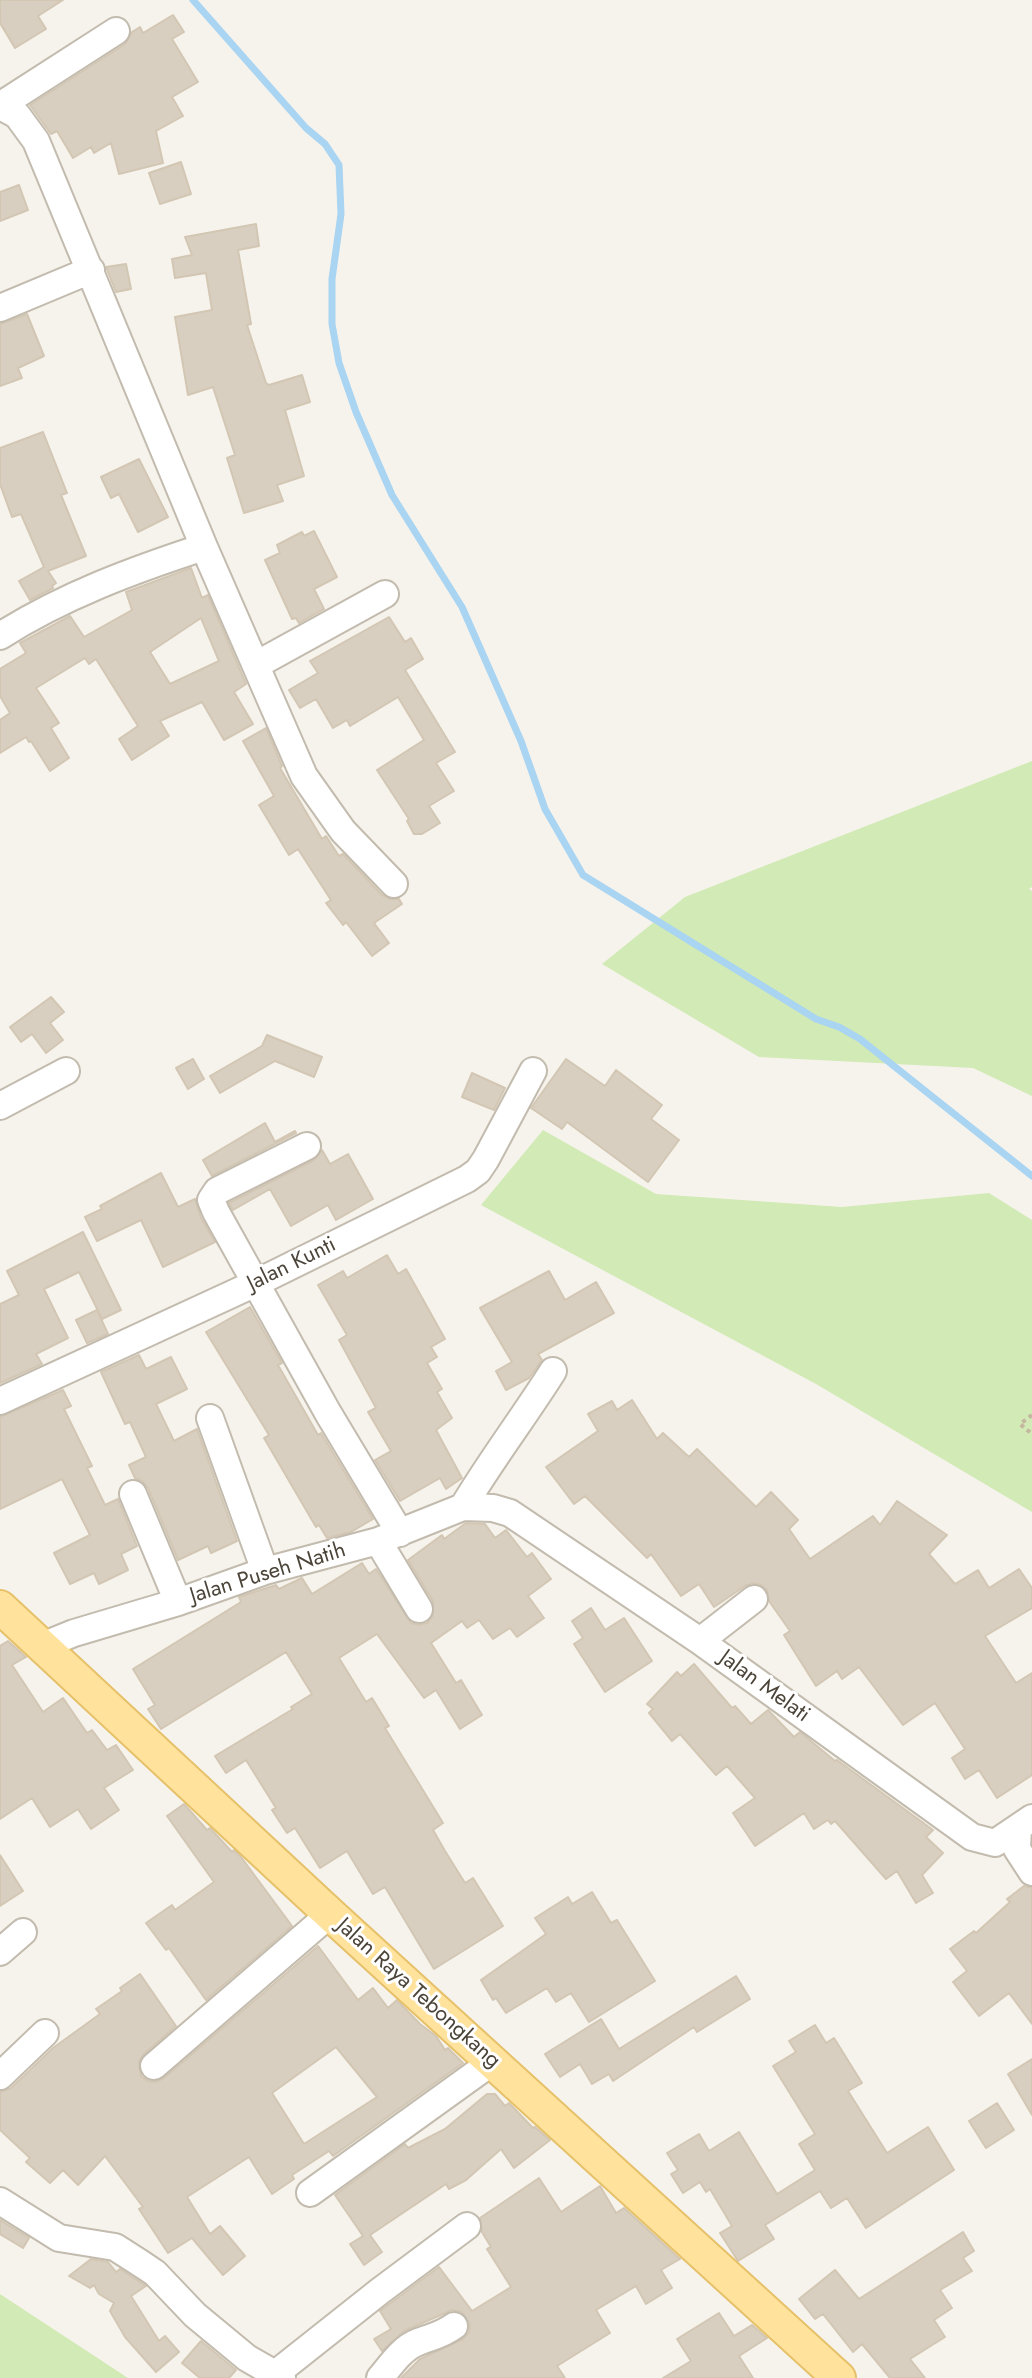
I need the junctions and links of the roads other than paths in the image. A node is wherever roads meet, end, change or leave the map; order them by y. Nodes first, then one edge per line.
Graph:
1 (116, 31) dead end
2 (0, 106) edge
3 (91, 270) junction
4 (0, 308) edge
5 (204, 547) junction
6 (385, 594) dead end
7 (2, 631) edge
8 (256, 665) junction
9 (394, 884) dead end
10 (66, 1071) dead end
11 (533, 1071) dead end
12 (0, 1106) edge
13 (307, 1146) dead end
14 (256, 1283) junction
15 (553, 1371) dead end
16 (0, 1401) edge
17 (210, 1418) dead end
18 (133, 1494) dead end
19 (463, 1507) junction
20 (493, 1508) joint
21 (389, 1537) junction
22 (265, 1571) junction
23 (754, 1599) dead end
24 (178, 1602) junction
25 (0, 1607) edge
26 (419, 1609) dead end
27 (700, 1641) junction
28 (42, 1646) junction
29 (1025, 1823) edge
30 (1032, 1872) edge
31 (330, 1914) junction
32 (23, 1932) dead end
33 (0, 1952) edge
34 (45, 2033) dead end
35 (492, 2062) junction
36 (154, 2066) dead end
37 (0, 2076) edge
38 (310, 2193) dead end
39 (0, 2201) edge
40 (467, 2226) dead end
41 (454, 2326) dead end
42 (278, 2376) edge
43 (380, 2378) edge
44 (839, 2378) edge

1 - 2 street
2 - 3 street
3 - 4 street
3 - 5 street
5 - 7 street
5 - 8 street
6 - 8 street
8 - 9 street
10 - 12 street
11 - 14 street, Jalan Kunti
13 - 14 street
14 - 16 street, Jalan Kunti
14 - 21 street
15 - 19 street
17 - 22 street
18 - 24 street
19 - 20 street, Jalan Puseh Natih
19 - 21 street, Jalan Puseh Natih
20 - 27 street, Jalan Melati
21 - 22 street, Jalan Puseh Natih
21 - 26 street
22 - 24 street, Jalan Puseh Natih
23 - 27 street
24 - 28 street, Jalan Puseh Natih
25 - 28 main road, Jalan Raya Tebongkang
27 - 29 street, Jalan Melati
28 - 31 main road, Jalan Raya Tebongkang
29 - 30 street
31 - 35 main road, Jalan Raya Tebongkang
31 - 36 street
32 - 33 street
34 - 37 street
35 - 38 street
35 - 44 main road, Jalan Raya Tebongkang
39 - 42 street
40 - 42 street
41 - 43 street

